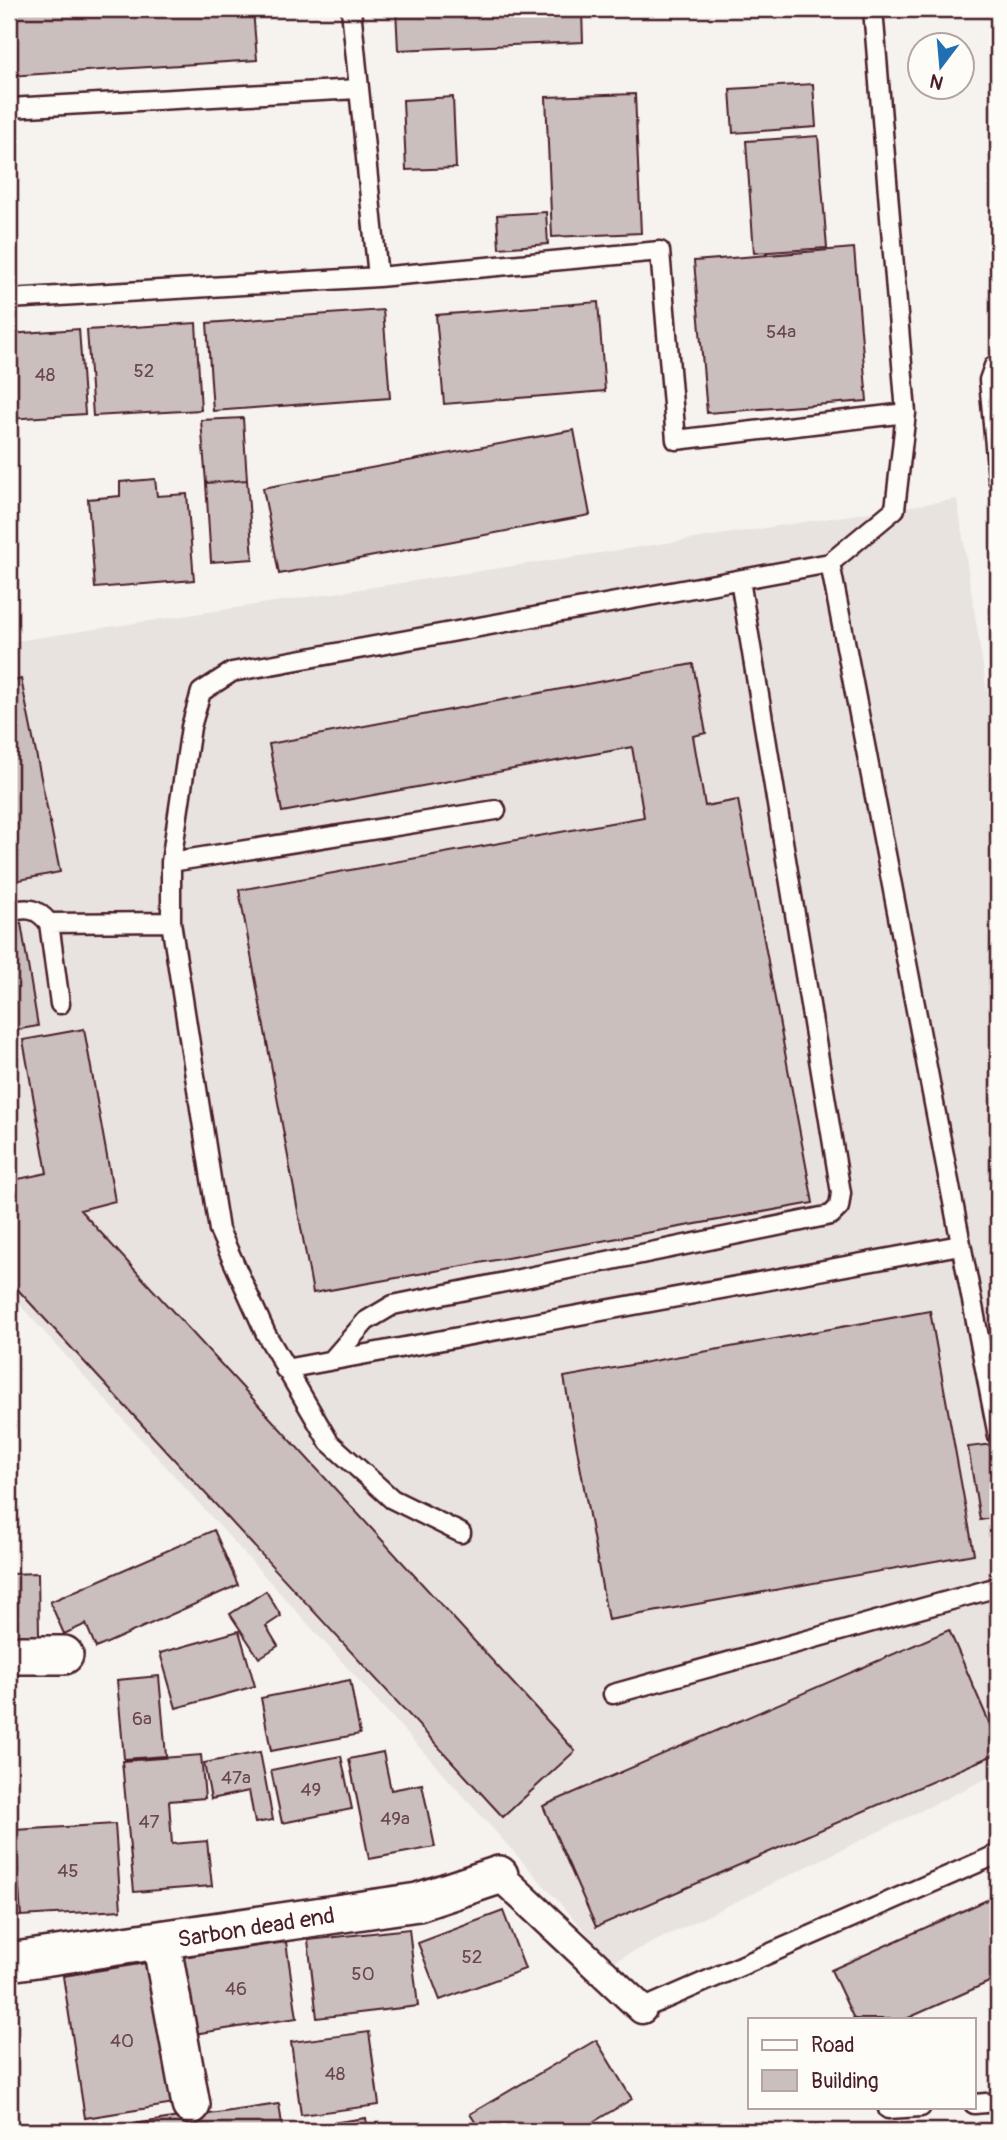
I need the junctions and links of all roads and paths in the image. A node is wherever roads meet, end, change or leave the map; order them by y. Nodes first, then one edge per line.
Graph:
1 (351, 9) edge
2 (873, 9) edge
3 (358, 89) junction
4 (9, 108) edge
5 (378, 277) junction
6 (9, 299) edge
7 (998, 363) edge
8 (906, 414) junction
9 (998, 479) edge
10 (830, 563) junction
11 (740, 580) junction
12 (496, 810) dead end
13 (171, 862) junction
14 (9, 911) edge
15 (171, 922) junction
16 (50, 923) junction
17 (60, 1004) dead end
18 (960, 1245) junction
19 (332, 1360) junction
20 (285, 1369) junction
21 (998, 1436) edge
22 (461, 1533) dead end
23 (998, 1587) edge
24 (9, 1655) edge
25 (64, 1655) dead end
26 (613, 1694) dead end
27 (998, 1854) edge
28 (499, 1875) joint
29 (161, 1941) junction
30 (9, 1962) edge
31 (642, 2009) joint
32 (998, 2102) edge
33 (976, 2104) edge
34 (191, 2105) dead end
35 (904, 2108) edge
36 (888, 2109) dead end

1 - 3 lane
2 - 8 lane
3 - 4 lane
3 - 5 lane
5 - 6 lane
5 - 8 lane
7 - 9 lane
8 - 10 lane
10 - 11 lane
10 - 18 lane
11 - 13 lane
11 - 19 lane
12 - 13 lane
13 - 15 lane
14 - 16 lane
15 - 16 lane
15 - 20 lane
16 - 17 lane
18 - 19 lane
18 - 21 lane
19 - 20 lane
20 - 22 lane
23 - 26 lane
24 - 25 street
27 - 31 lane
28 - 29 street, Sarbon dead end
28 - 31 street
29 - 30 street, Sarbon dead end
29 - 34 street
32 - 33 lane
35 - 36 lane

